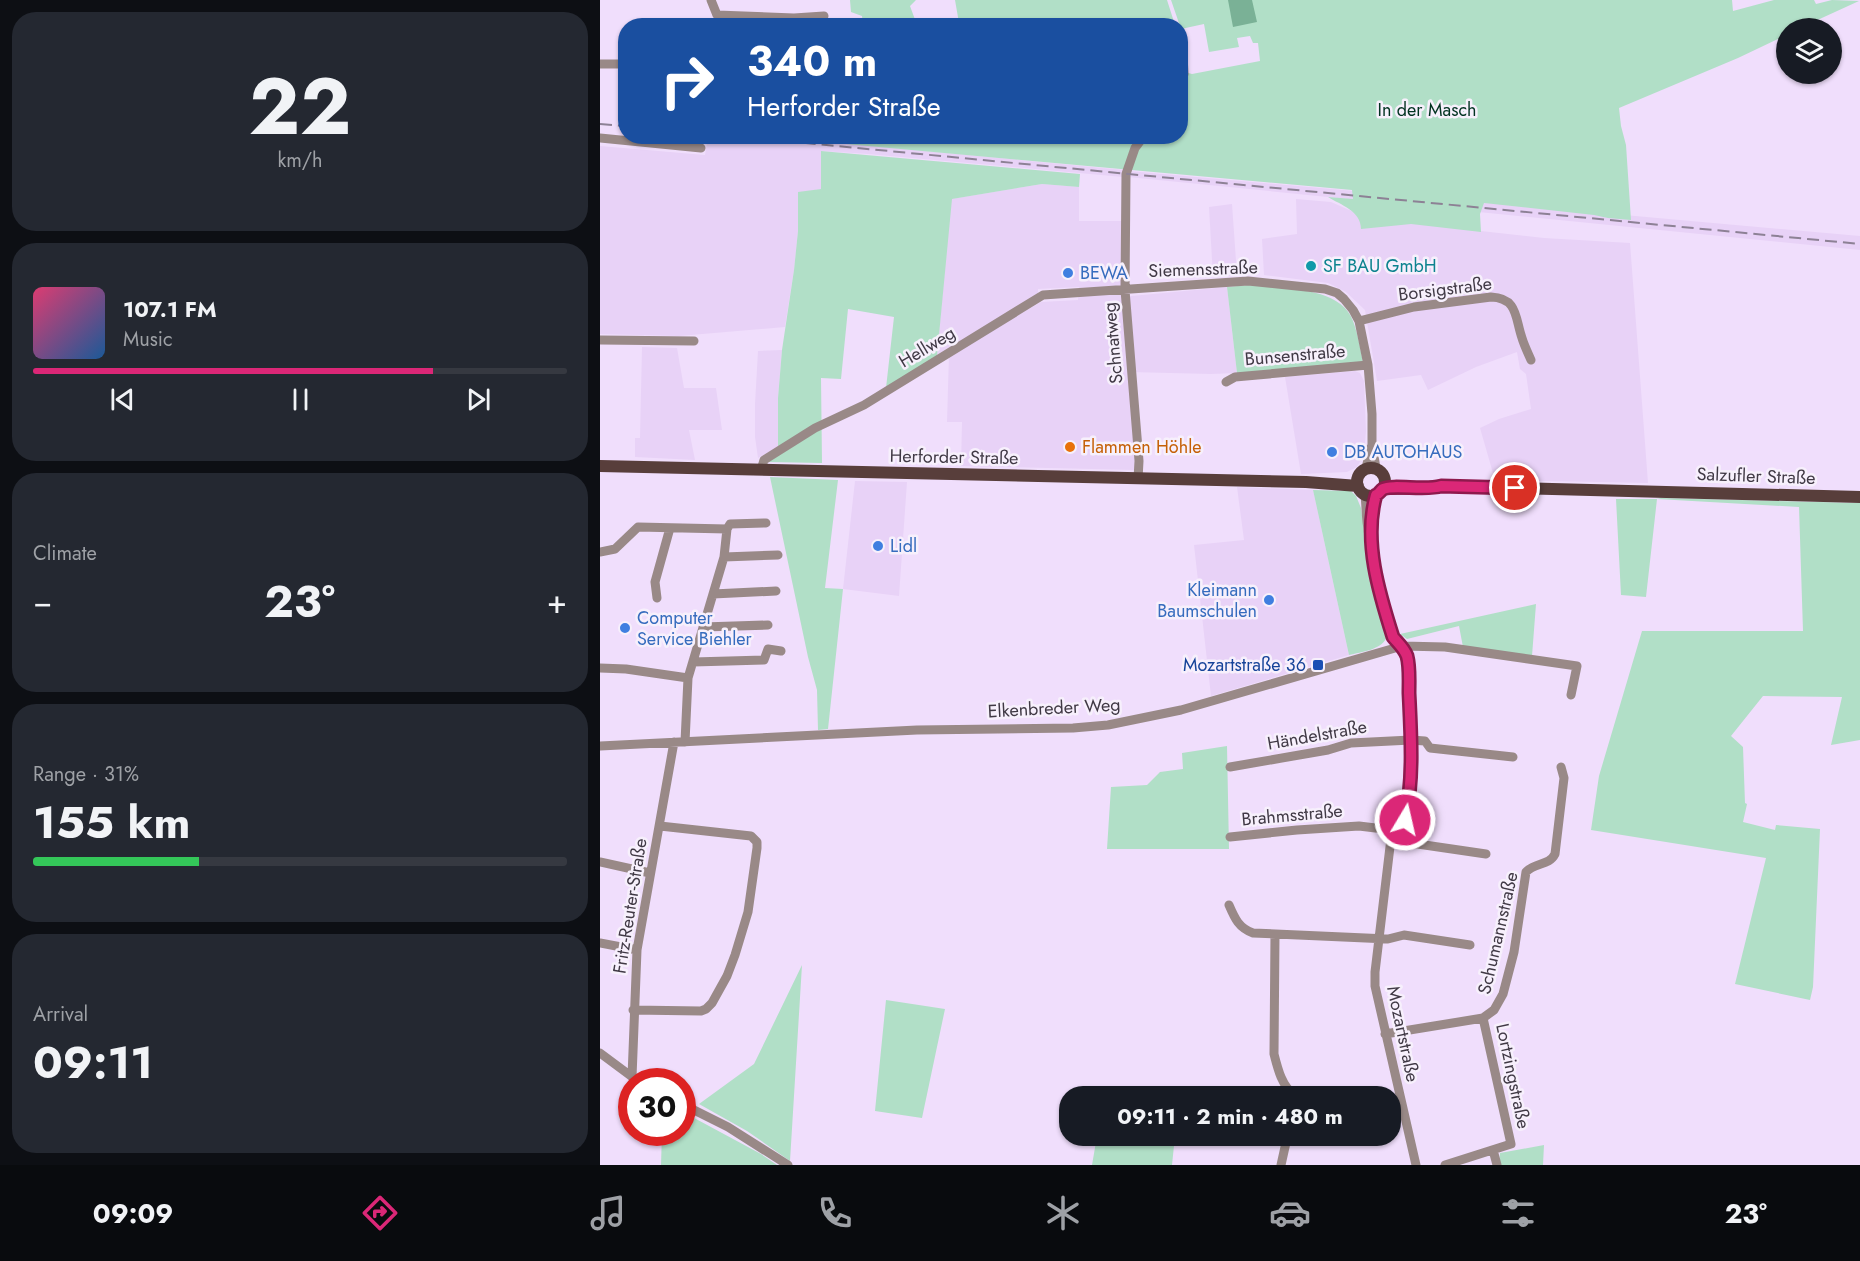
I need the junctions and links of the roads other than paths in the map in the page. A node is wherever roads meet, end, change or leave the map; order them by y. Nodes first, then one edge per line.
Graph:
1 (711, 0) edge
2 (717, 15) junction
3 (824, 16) dead end
4 (717, 18) edge
5 (600, 64) edge
6 (618, 64) edge
7 (600, 138) edge
8 (618, 140) edge
9 (661, 144) edge
10 (1138, 144) edge
11 (701, 148) dead end
12 (1125, 290) junction
13 (1359, 321) junction
14 (600, 340) edge
15 (694, 341) dead end
16 (1531, 360) dead end
17 (1368, 365) junction
18 (1226, 382) dead end
19 (600, 466) edge
20 (761, 470) junction
21 (1138, 479) junction
22 (1371, 482) junction
23 (1651, 491) joint
24 (1860, 497) edge
25 (766, 523) dead end
26 (670, 528) junction
27 (727, 529) junction
28 (600, 552) edge
29 (778, 555) dead end
30 (724, 557) junction
31 (776, 591) dead end
32 (713, 594) junction
33 (657, 598) dead end
34 (768, 625) dead end
35 (704, 627) junction
36 (1402, 646) junction
37 (781, 651) dead end
38 (693, 662) junction
39 (600, 668) edge
40 (688, 678) junction
41 (1571, 695) dead end
42 (1411, 740) junction
43 (674, 742) junction
44 (685, 742) junction
45 (600, 746) edge
46 (1513, 757) dead end
47 (1230, 767) dead end
48 (1561, 767) dead end
49 (660, 826) junction
50 (1397, 833) junction
51 (1230, 837) dead end
52 (1486, 854) dead end
53 (600, 862) edge
54 (650, 873) junction
55 (1229, 905) dead end
56 (1275, 934) junction
57 (1379, 938) junction
58 (600, 943) edge
59 (1470, 945) dead end
60 (637, 950) junction
61 (633, 1010) junction
62 (1483, 1018) junction
63 (1385, 1034) junction
64 (600, 1053) edge
65 (620, 1068) edge
66 (635, 1068) edge
67 (1286, 1086) edge
68 (1397, 1086) edge
69 (1401, 1103) edge
70 (696, 1111) edge
71 (1286, 1146) edge
72 (1493, 1150) junction
73 (788, 1165) edge
74 (1281, 1165) edge
75 (1416, 1165) edge
76 (1445, 1165) edge
77 (1497, 1165) edge

1 - 2 street
2 - 3 street
2 - 4 street
5 - 6 street
7 - 8 street
9 - 11 street
10 - 12 street, Schnatweg
12 - 13 street, Siemensstraße
12 - 20 street, Hellweg
12 - 21 street, Schnatweg
13 - 16 street, Borsigstraße
13 - 17 street, Siemensstraße
14 - 15 street
17 - 18 street, Bunsenstraße
17 - 22 street, Siemensstraße
19 - 20 main road, Herforder Straße
20 - 21 main road, Herforder Straße
21 - 22 main road, Herforder Straße
22 - 23 main road, Herforder Straße
22 - 36 street, Mozartstraße
23 - 24 main road, Salzufler Straße
25 - 27 street
26 - 27 street
26 - 28 street
26 - 33 street
27 - 30 street
29 - 30 street
30 - 32 street
31 - 32 street
32 - 35 street
34 - 35 street
35 - 38 street
36 - 41 street, Elkenbreder Weg
36 - 42 street, Mozartstraße
36 - 44 street, Elkenbreder Weg
37 - 38 street
38 - 40 street
39 - 40 street
40 - 44 street
42 - 46 street, Händelstraße
42 - 47 street, Händelstraße
42 - 50 street, Mozartstraße
43 - 44 street, Elkenbreder Weg
43 - 45 street, Elkenbreder Weg
43 - 49 street, Fritz-Reuter-Straße
48 - 62 street, Schumannstraße
49 - 54 street, Fritz-Reuter-Straße
49 - 61 street
50 - 51 street, Brahmsstraße
50 - 52 street, Brahmsstraße
50 - 57 street, Mozartstraße
53 - 54 street
54 - 60 street, Fritz-Reuter-Straße
55 - 56 street
56 - 57 street
56 - 67 street
57 - 59 street
57 - 63 street, Mozartstraße
58 - 60 street
60 - 61 street, Fritz-Reuter-Straße
61 - 66 street, Fritz-Reuter-Straße
62 - 63 street, Schumannstraße
62 - 72 street, Lortzingstraße
63 - 68 street, Mozartstraße
64 - 65 street
69 - 75 street, Mozartstraße
70 - 73 street
71 - 74 street
72 - 76 street, Lortzingstraße
72 - 77 street

